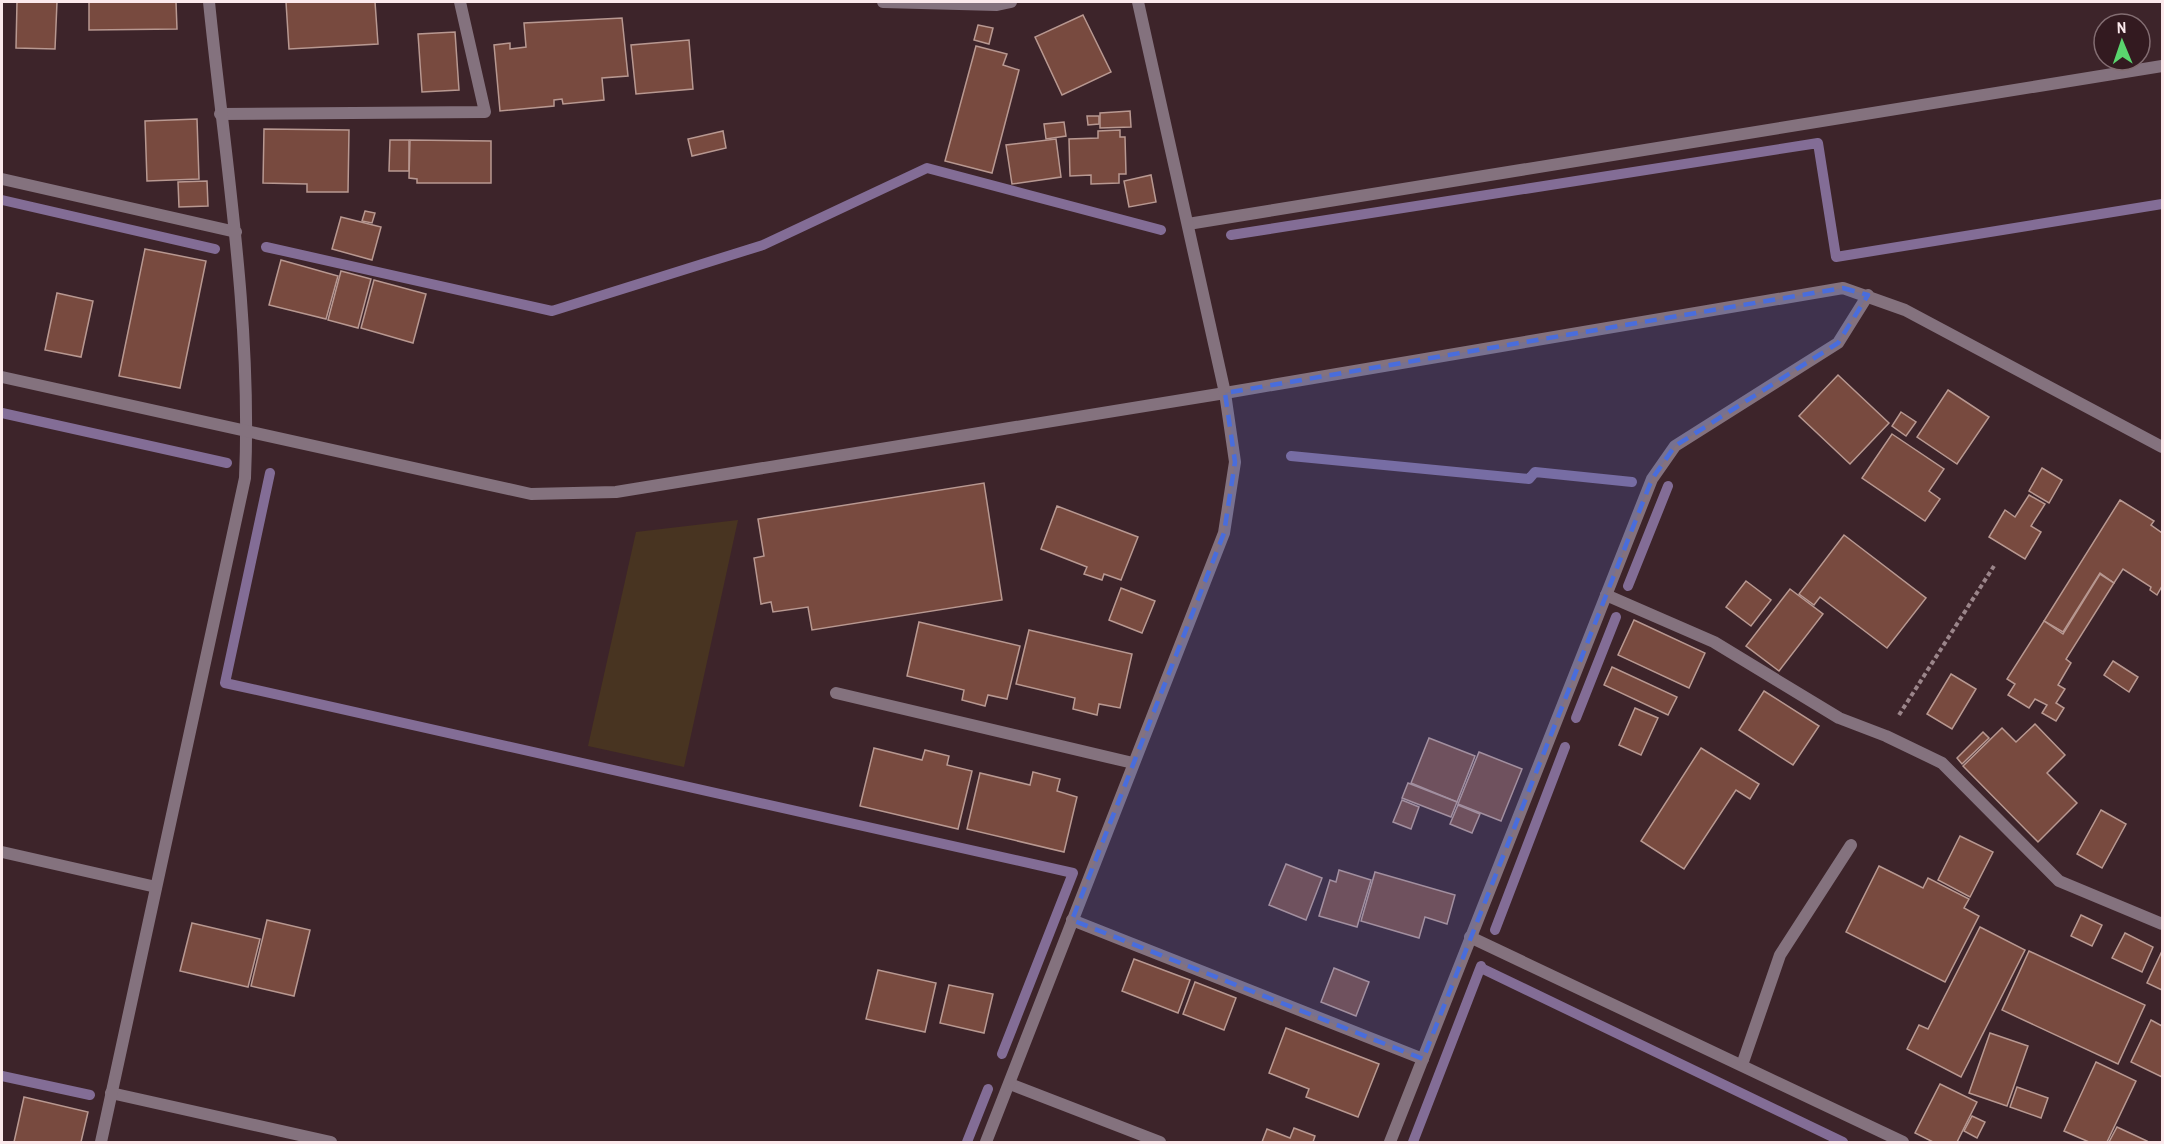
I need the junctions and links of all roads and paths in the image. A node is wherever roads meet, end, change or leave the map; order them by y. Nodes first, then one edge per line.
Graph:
1 (209, 2) edge
2 (460, 2) edge
3 (883, 2) edge
4 (1011, 2) edge
5 (1138, 2) edge
6 (2163, 66) edge
7 (220, 114) junction
8 (2, 179) edge
9 (1188, 224) junction
10 (236, 232) junction
11 (1868, 295) junction
12 (2, 377) edge
13 (1225, 393) junction
14 (247, 432) junction
15 (2163, 447) edge
16 (1994, 566) dead end
17 (1606, 595) junction
18 (836, 693) dead end
19 (1886, 736) junction
20 (1133, 763) junction
21 (1851, 845) dead end
22 (2, 852) edge
23 (156, 886) junction
24 (1072, 920) junction
25 (2163, 924) edge
26 (1470, 937) junction
27 (1423, 1059) junction
28 (1742, 1065) junction
29 (1010, 1084) junction
30 (111, 1094) junction
31 (101, 1143) edge
32 (331, 1143) edge
33 (986, 1143) edge
34 (1160, 1143) edge
35 (1390, 1143) edge
36 (1903, 1143) edge

1 - 7 street
2 - 7 street
3 - 4 street
5 - 9 street
6 - 9 street
7 - 10 street
8 - 10 street
9 - 13 street
10 - 14 street
11 - 13 street
11 - 15 street
11 - 17 street
12 - 14 street
13 - 14 street
13 - 20 street
14 - 23 street
16 - 19 path
17 - 19 street
17 - 26 street
18 - 20 street
19 - 25 street
20 - 24 street
21 - 28 street
22 - 23 street
23 - 30 street
24 - 27 street
24 - 29 street
26 - 27 street
26 - 28 street
27 - 35 street
28 - 36 street
29 - 33 street
29 - 34 street
30 - 31 street
30 - 32 street

